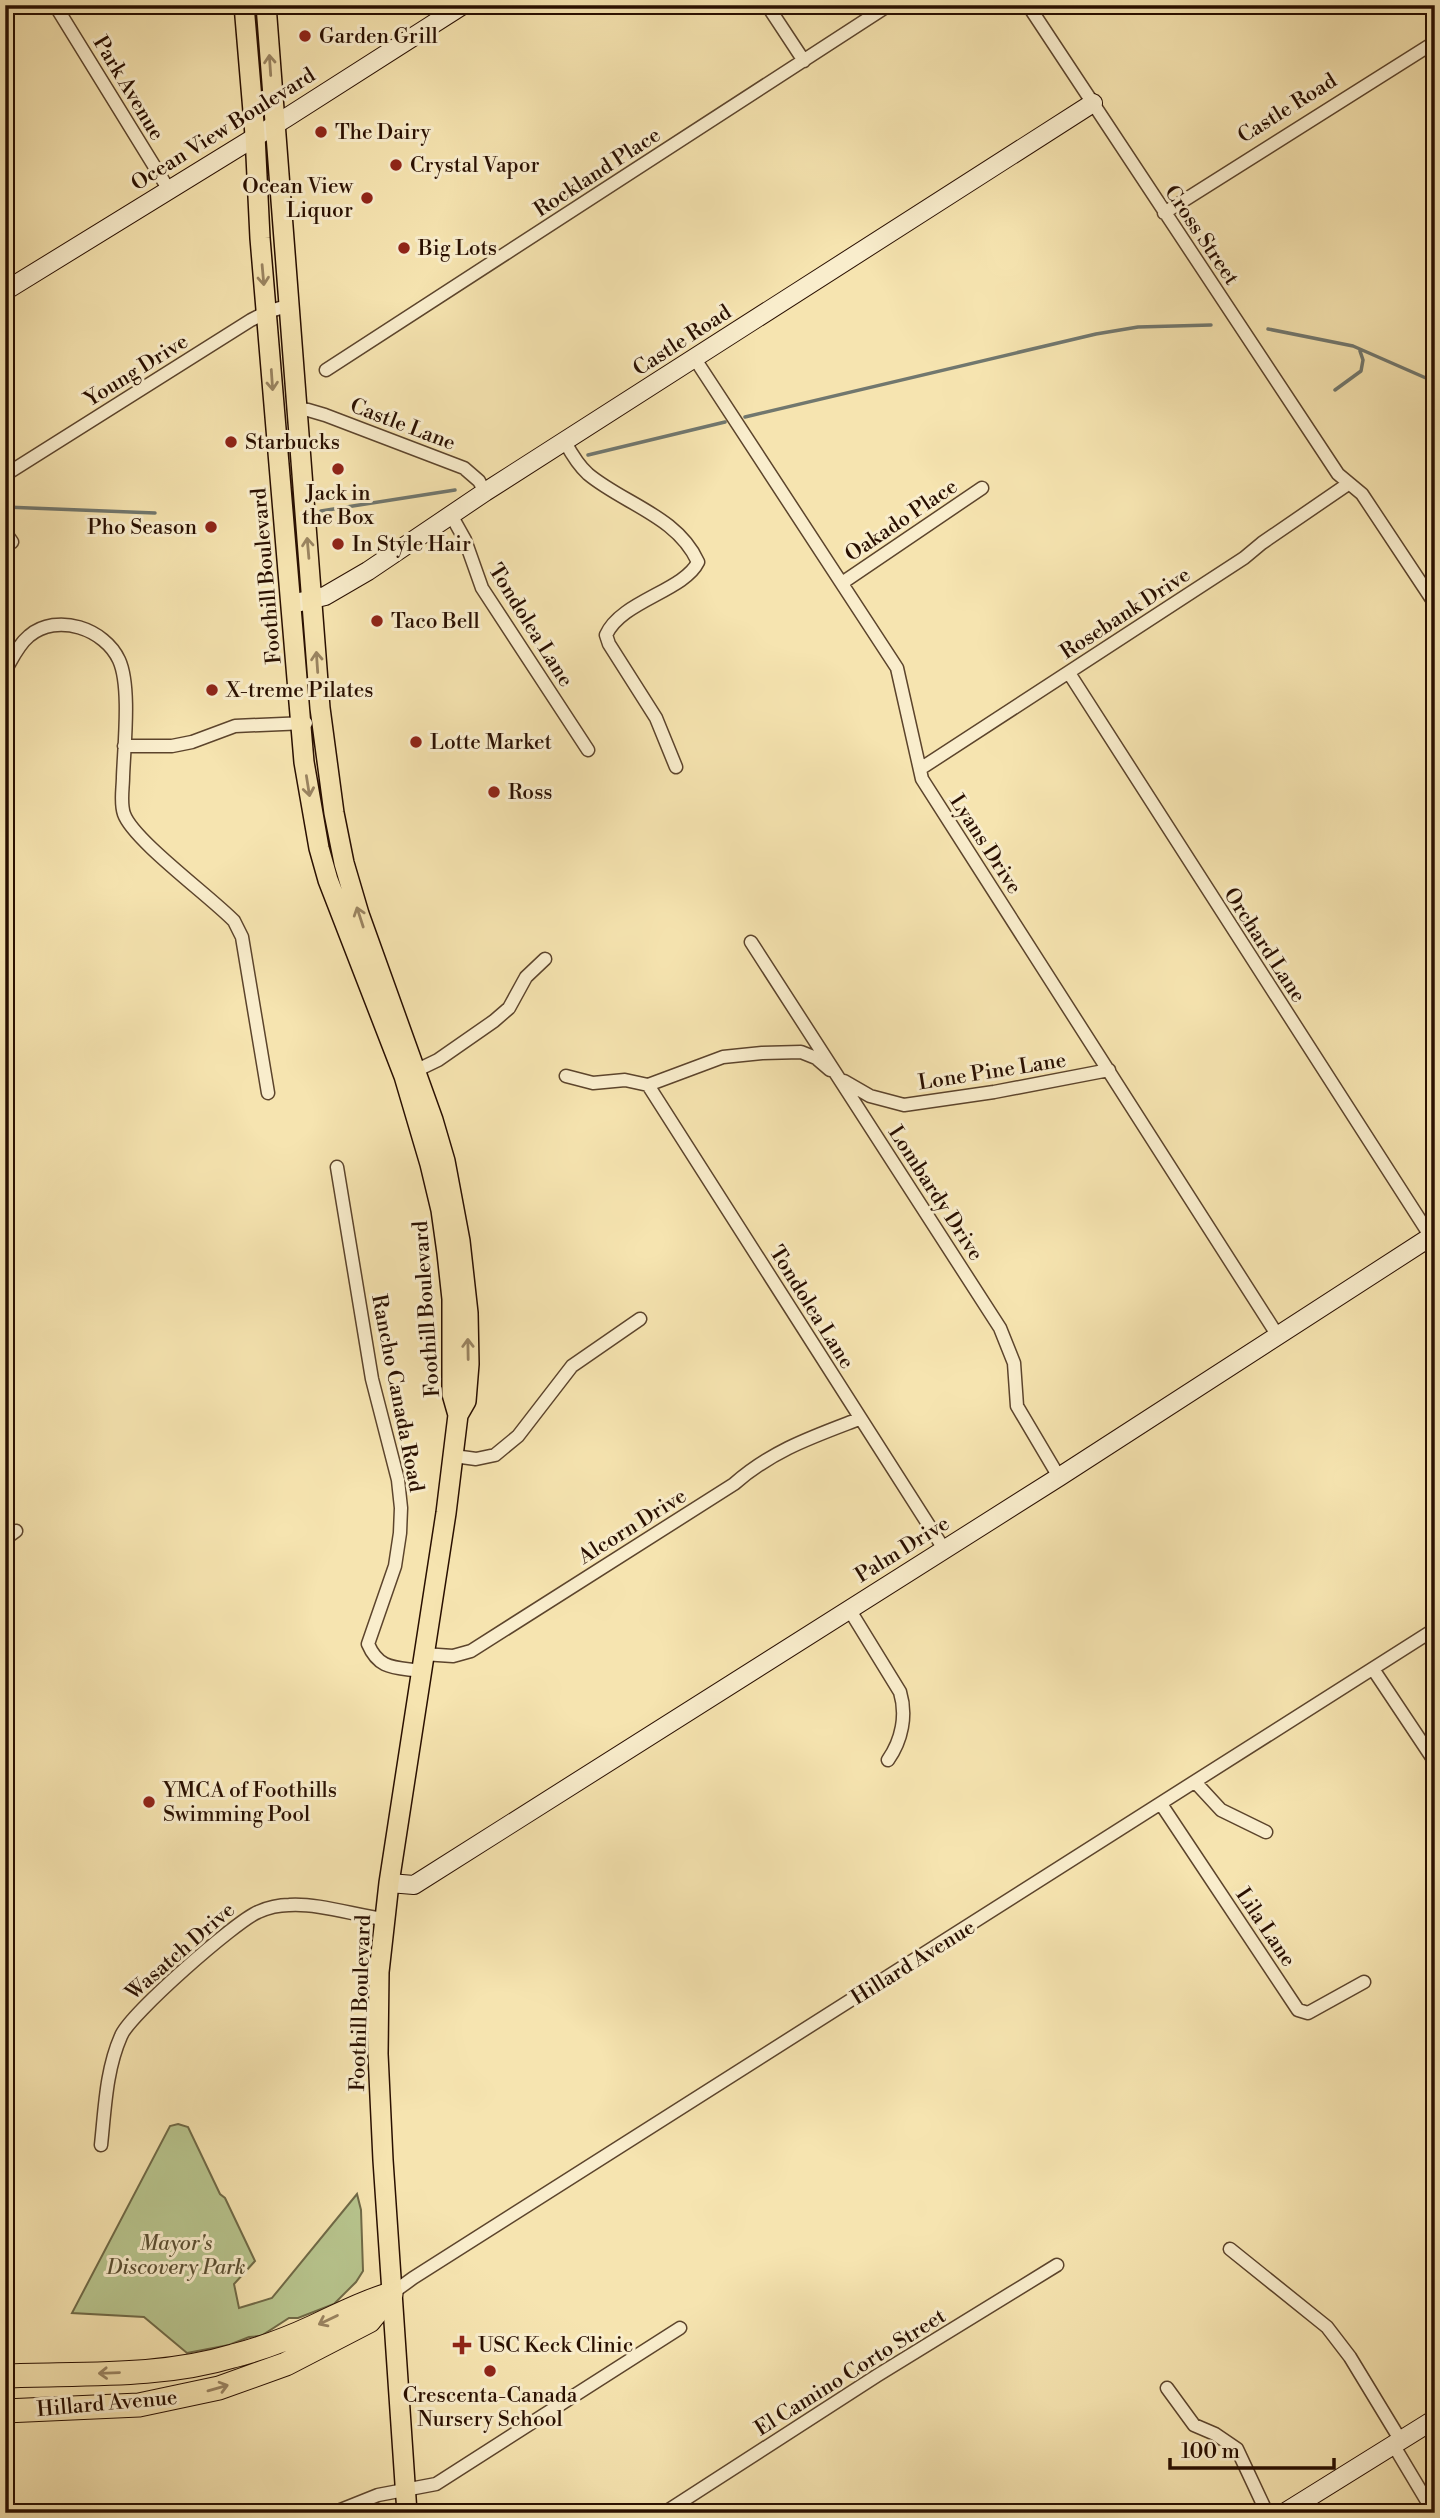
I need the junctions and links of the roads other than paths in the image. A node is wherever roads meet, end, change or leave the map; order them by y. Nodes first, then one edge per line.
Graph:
1 (55, 5) edge
2 (244, 5) edge
3 (266, 5) edge
4 (463, 5) edge
5 (767, 5) edge
6 (889, 5) edge
7 (1028, 5) edge
8 (1435, 43) edge
9 (804, 61) junction
10 (1093, 103) junction
11 (275, 125) junction
12 (255, 135) junction
13 (169, 190) junction
14 (1164, 213) junction
15 (5, 291) edge
16 (290, 305) junction
17 (267, 312) junction
18 (695, 359) junction
19 (326, 370) dead end
20 (298, 409) junction
21 (565, 442) junction
22 (5, 475) edge
23 (1348, 484) junction
24 (982, 488) dead end
25 (485, 492) junction
26 (451, 515) junction
27 (842, 583) junction
28 (312, 601) junction
29 (292, 604) junction
30 (1435, 604) edge
31 (5, 671) edge
32 (1069, 673) junction
33 (300, 723) junction
34 (321, 723) junction
35 (124, 746) junction
36 (588, 750) dead end
37 (676, 767) dead end
38 (920, 769) junction
39 (751, 942) dead end
40 (545, 959) dead end
41 (368, 963) junction
42 (1109, 1070) junction
43 (410, 1074) junction
44 (566, 1076) dead end
45 (841, 1079) junction
46 (648, 1085) junction
47 (268, 1093) dead end
48 (337, 1167) dead end
49 (1433, 1236) edge
50 (640, 1319) dead end
51 (1278, 1336) junction
52 (859, 1419) junction
53 (454, 1456) junction
54 (1059, 1477) junction
55 (16, 1531) dead end
56 (5, 1539) edge
57 (944, 1549) junction
58 (849, 1609) junction
59 (1435, 1629) edge
60 (422, 1662) junction
61 (1373, 1669) junction
62 (888, 1760) dead end
63 (1435, 1762) edge
64 (1196, 1783) junction
65 (1161, 1804) junction
66 (1266, 1832) dead end
67 (389, 1884) junction
68 (384, 1919) junction
69 (1364, 1982) dead end
70 (101, 2145) dead end
71 (1230, 2249) dead end
72 (1057, 2265) dead end
73 (391, 2294) junction
74 (680, 2328) dead end
75 (5, 2376) edge
76 (1167, 2388) dead end
77 (5, 2411) edge
78 (1435, 2419) edge
79 (1397, 2443) junction
80 (405, 2490) junction
81 (333, 2513) edge
82 (407, 2513) edge
83 (664, 2513) edge
84 (1267, 2513) edge
85 (1284, 2513) edge
86 (1434, 2513) edge

1 - 13 street, Park Avenue
2 - 12 main road, Foothill Boulevard
11 -> 3 main road, Foothill Boulevard
4 - 11 street, Ocean View Boulevard
5 - 9 street
6 - 9 street, Rockland Place
7 - 10 street, Cross Street
8 - 14 street, Castle Road
9 - 19 street, Rockland Place
10 - 14 street, Cross Street
10 - 18 street, Castle Road
11 - 12 street, Ocean View Boulevard
11 - 16 main road, Foothill Boulevard
12 - 13 street, Ocean View Boulevard
12 -> 17 main road, Foothill Boulevard
13 - 15 street, Ocean View Boulevard
14 - 23 street, Cross Street
16 - 17 street, Young Drive
16 - 20 main road, Foothill Boulevard
17 - 22 street, Young Drive
17 -> 29 main road, Foothill Boulevard
18 - 21 street, Castle Road
18 - 27 street, Lyans Drive
20 - 25 street, Castle Lane
28 -> 20 main road, Foothill Boulevard
21 - 25 street, Castle Road
21 - 37 street
23 - 30 street, Cross Street
23 - 32 street, Rosebank Drive
24 - 27 street, Oakado Place
25 - 26 street, Castle Road
26 - 28 street, Castle Road
26 - 36 street, Tondolea Lane
27 - 38 street, Lyans Drive
28 - 29 street, Castle Road
34 -> 28 main road, Foothill Boulevard
29 - 33 main road, Foothill Boulevard
31 - 35 street
32 - 38 street, Rosebank Drive
32 - 49 street, Orchard Lane
33 - 34 street
33 - 35 street
33 -> 41 main road, Foothill Boulevard
41 -> 34 main road, Foothill Boulevard
35 - 47 street
38 - 42 street, Lyans Drive
39 - 45 street, Lombardy Drive
40 - 43 street
41 - 43 main road, Foothill Boulevard
42 - 45 street, Lone Pine Lane
42 - 51 street, Lyans Drive
43 - 53 main road, Foothill Boulevard
44 - 46 street, Lone Pine Lane
45 - 46 street, Lone Pine Lane
45 - 54 street, Lombardy Drive
46 - 52 street, Tondolea Lane
48 - 60 street, Rancho Canada Road
49 - 51 street, Palm Drive
50 - 53 street
51 - 54 street, Palm Drive
52 - 57 street, Tondolea Lane
52 - 60 street, Alcorn Drive
53 - 60 main road, Foothill Boulevard
54 - 57 street, Palm Drive
55 - 56 street
57 - 58 street, Palm Drive
58 - 62 street
58 - 67 street, Palm Drive
59 - 61 street, Hillard Avenue
60 - 67 main road, Foothill Boulevard
61 - 63 street
61 - 64 street, Hillard Avenue
64 - 65 street, Hillard Avenue
64 - 66 street
65 - 69 street, Lila Lane
65 - 73 street, Hillard Avenue
67 - 68 main road, Foothill Boulevard
68 - 70 street, Wasatch Drive
68 - 73 main road, Foothill Boulevard
71 - 79 street
72 - 83 street, El Camino Corto Street
73 -> 75 highway, Hillard Avenue
77 -> 73 highway, Hillard Avenue
73 - 80 main road, Foothill Boulevard
74 - 80 street
76 - 84 street
78 - 79 street
79 - 85 street
79 - 86 street
80 - 81 street
80 - 82 main road, Foothill Boulevard

